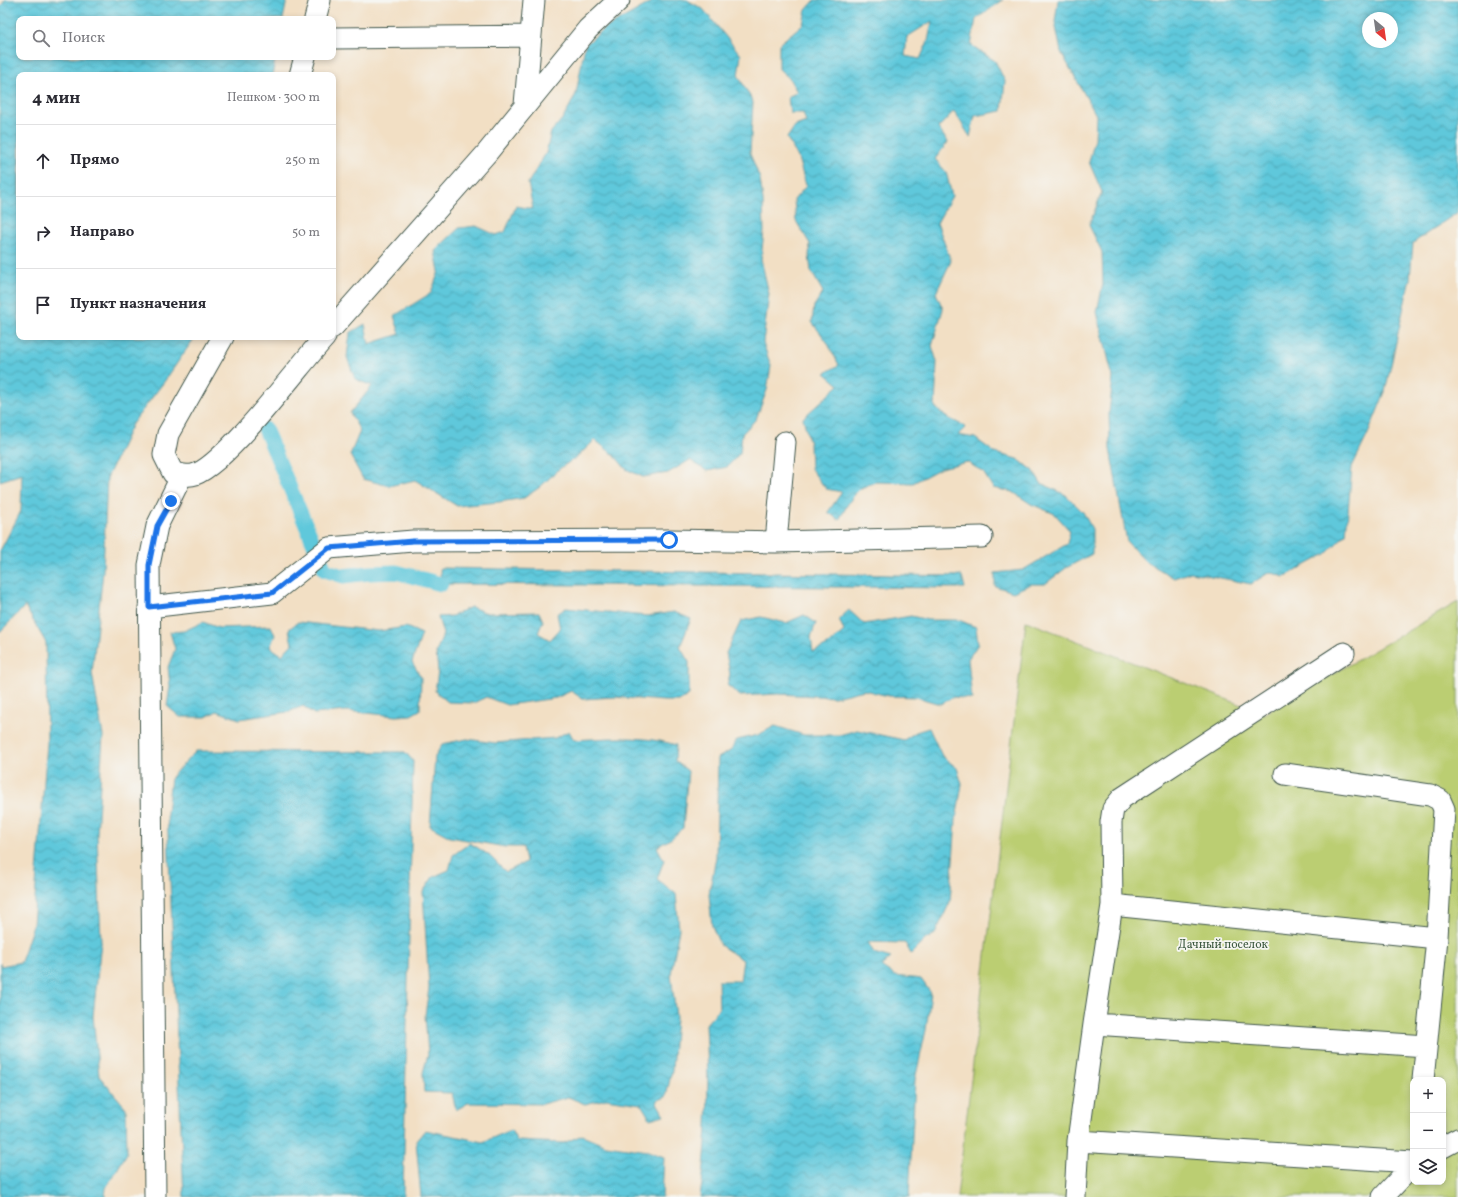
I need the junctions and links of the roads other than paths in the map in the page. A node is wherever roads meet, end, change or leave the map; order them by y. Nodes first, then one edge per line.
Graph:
1 (320, 0) edge
2 (534, 0) edge
3 (619, 0) edge
4 (316, 16) edge
5 (530, 36) junction
6 (336, 38) edge
7 (304, 60) edge
8 (301, 72) edge
9 (525, 105) junction
10 (336, 324) edge
11 (221, 340) edge
12 (321, 340) edge
13 (785, 442) dead end
14 (182, 475) junction
15 (982, 537) dead end
16 (776, 542) junction
17 (149, 607) junction
18 (1344, 653) dead end
19 (1285, 774) dead end
20 (1112, 905) junction
21 (1437, 938) junction
22 (1094, 1024) junction
23 (1426, 1046) junction
24 (1423, 1077) edge
25 (1458, 1139) edge
26 (1078, 1142) junction
27 (1446, 1145) edge
28 (1410, 1164) edge
29 (1410, 1167) edge
30 (156, 1197) edge
31 (1075, 1197) edge
32 (1383, 1197) edge

1 - 4 street
2 - 5 street
3 - 9 street
5 - 6 street
5 - 9 street
7 - 8 street
9 - 10 street
11 - 14 street
12 - 14 street
13 - 16 street
14 - 17 street
15 - 16 street
16 - 17 street
17 - 30 street
18 - 20 street
19 - 21 street
20 - 21 street
20 - 22 street
21 - 23 street
22 - 23 street
22 - 26 street
23 - 24 street
25 - 27 street
26 - 28 street
26 - 31 street
29 - 32 street

